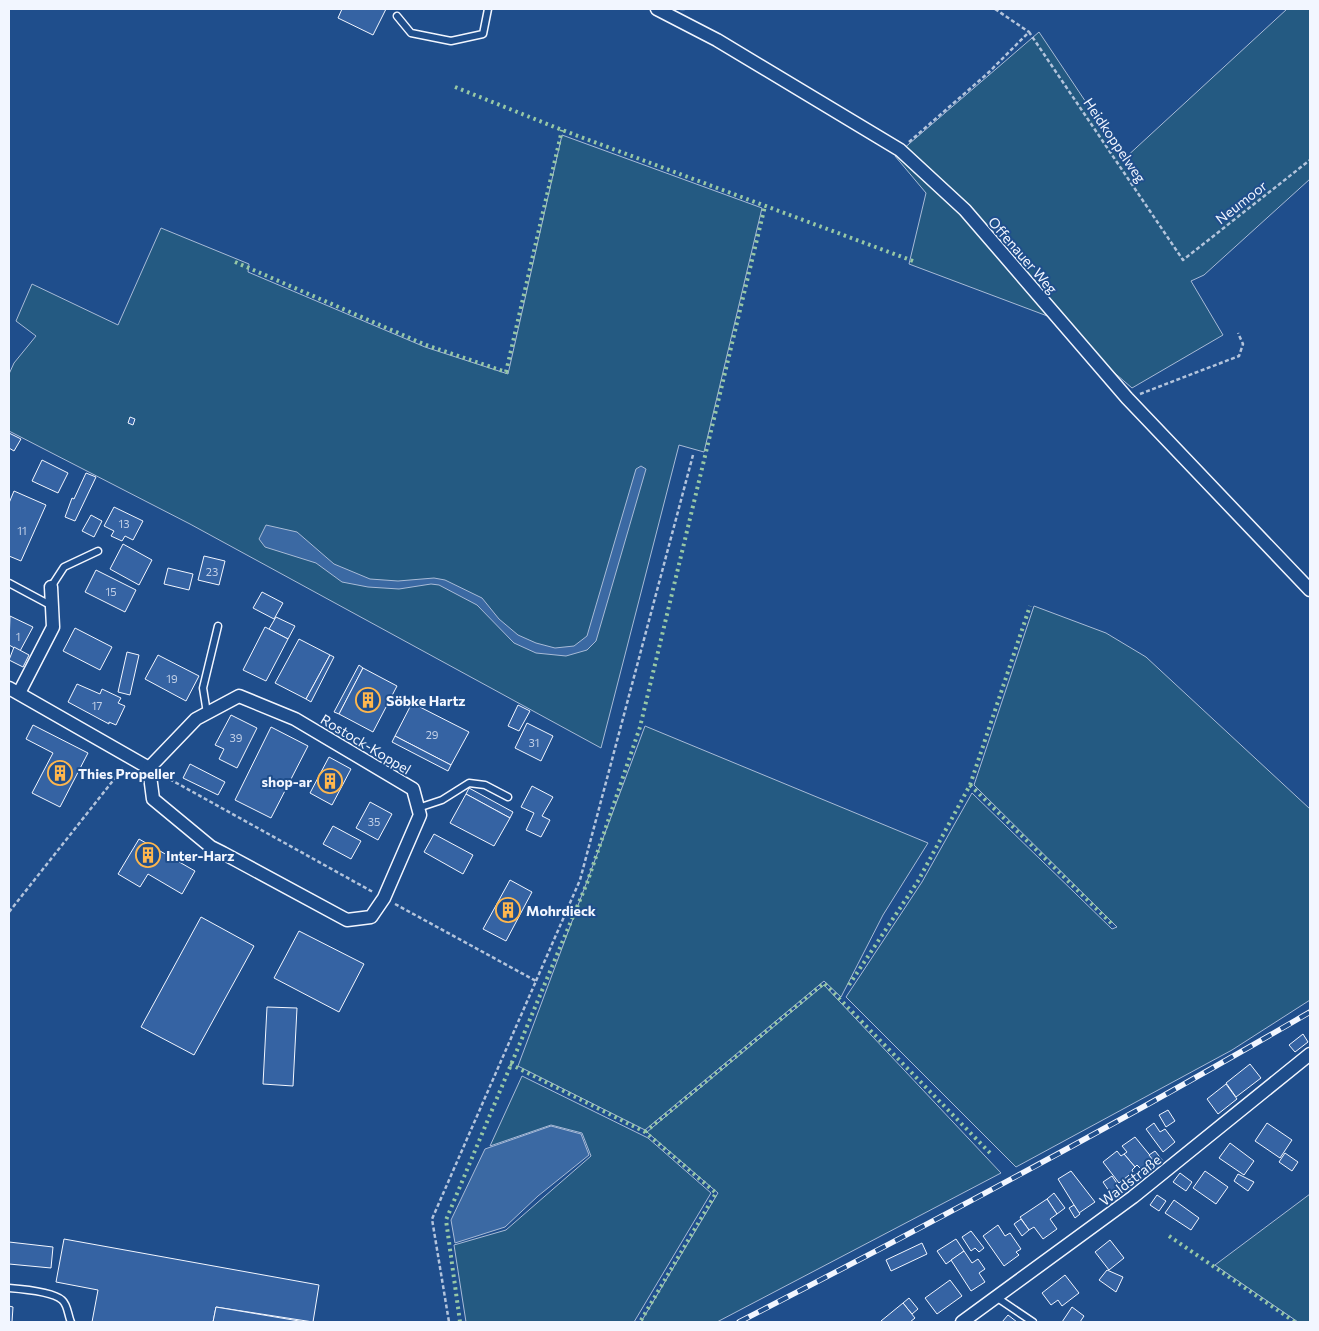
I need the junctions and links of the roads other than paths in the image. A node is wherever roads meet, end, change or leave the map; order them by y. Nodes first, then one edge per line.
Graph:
1 (488, 9) edge
2 (657, 9) edge
3 (397, 16) dead end
4 (98, 551) dead end
5 (9, 583) edge
6 (51, 587) joint
7 (1310, 590) edge
8 (52, 606) junction
9 (218, 626) dead end
10 (14, 691) edge
11 (207, 713) junction
12 (149, 768) junction
13 (508, 797) dead end
14 (418, 808) junction
15 (1310, 1054) edge
16 (9, 1288) edge
17 (996, 1297) junction
18 (70, 1322) edge
19 (962, 1322) edge
20 (1032, 1322) edge

1 - 3 lane
2 - 7 street, Offenauer Weg
4 - 6 lane
5 - 8 lane
6 - 8 street
8 - 10 street
9 - 11 lane
10 - 12 street
11 - 12 street, Rostock-Koppel
11 - 14 street, Rostock-Koppel
12 - 14 street
13 - 14 lane
15 - 17 street, Waldstraße
16 - 18 lane
17 - 19 street, Waldstraße
17 - 20 lane

